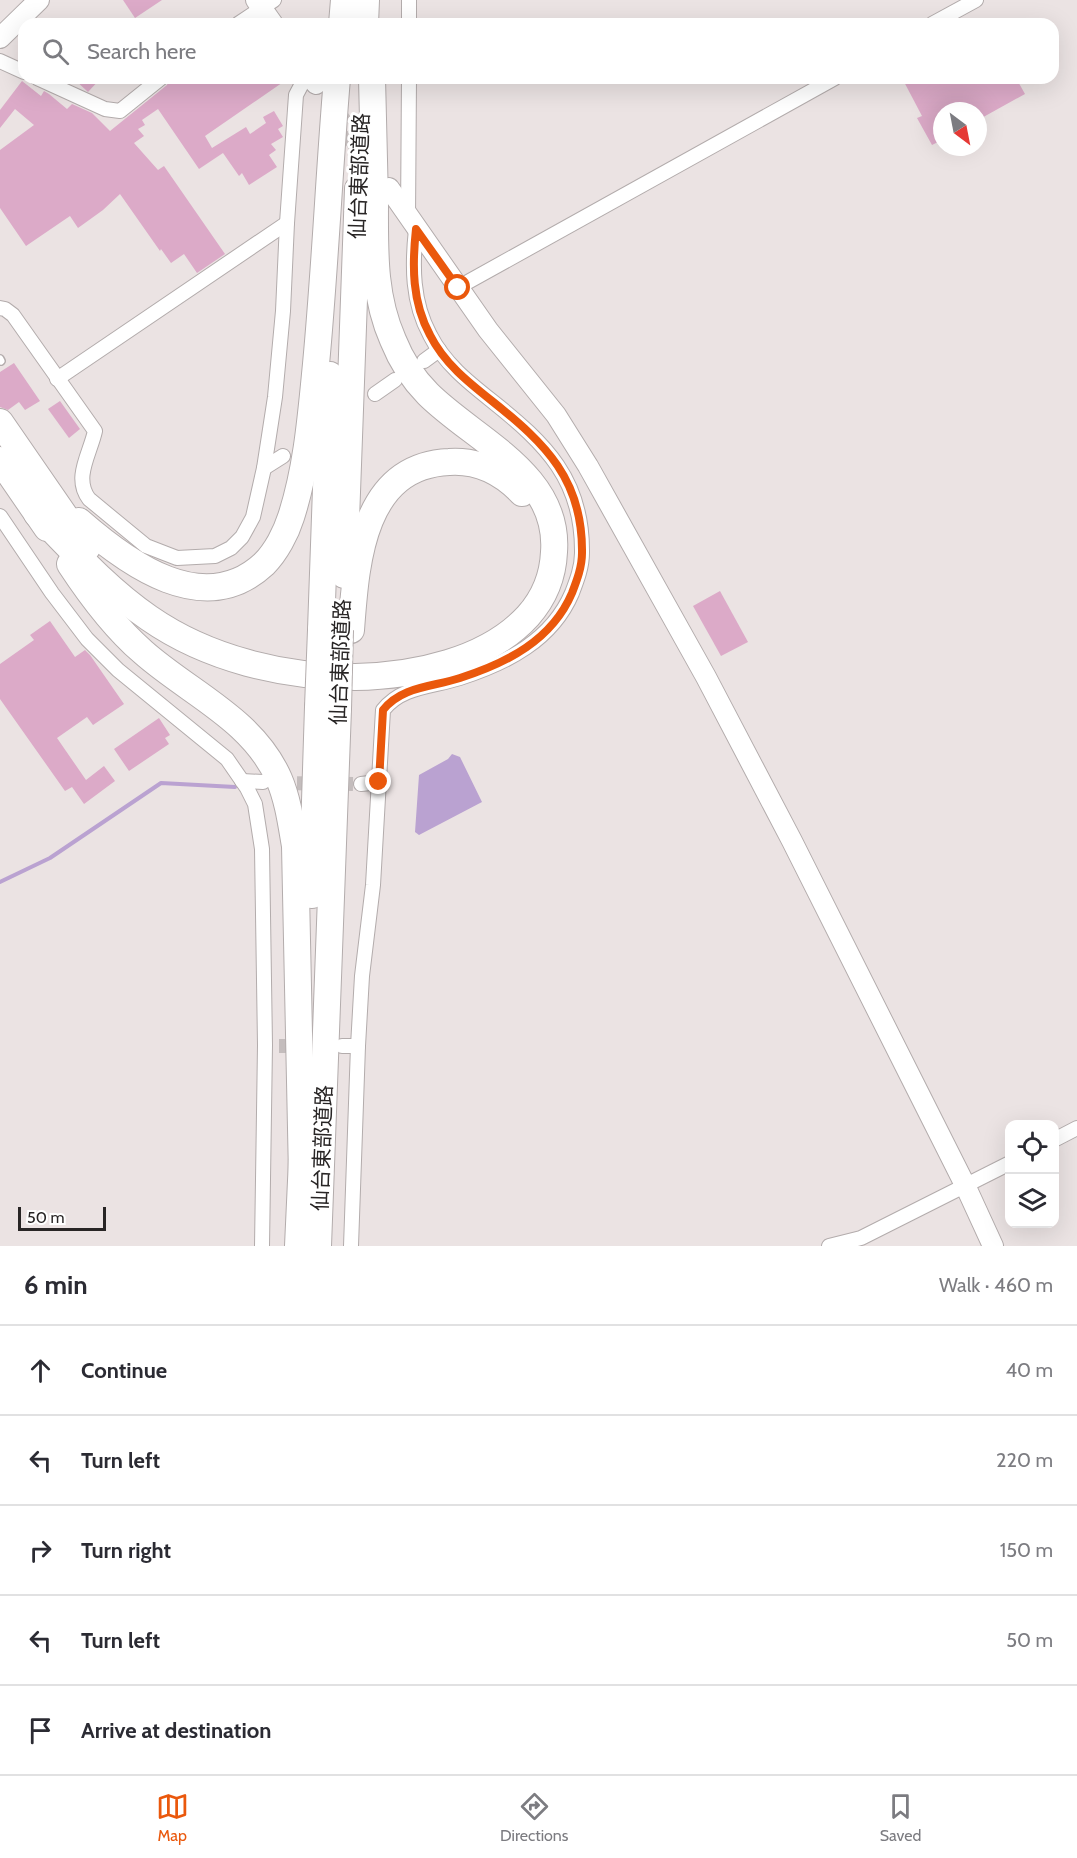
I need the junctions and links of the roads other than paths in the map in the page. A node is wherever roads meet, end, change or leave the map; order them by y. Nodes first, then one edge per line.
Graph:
1 (39, 0) edge
2 (344, 0) edge
3 (368, 0) edge
4 (409, 0) edge
5 (976, 0) edge
6 (266, 8) edge
7 (21, 18) edge
8 (248, 18) edge
9 (343, 18) edge
10 (365, 18) edge
11 (370, 18) edge
12 (409, 18) edge
13 (943, 18) edge
14 (18, 20) edge
15 (0, 38) edge
16 (0, 61) edge
17 (18, 69) edge
18 (50, 84) edge
19 (154, 84) edge
20 (314, 84) edge
21 (322, 84) edge
22 (322, 84) edge
23 (362, 84) edge
24 (372, 84) edge
25 (409, 84) edge
26 (824, 84) edge
27 (388, 188) tunnel mouth
28 (287, 223) junction
29 (412, 224) junction
30 (458, 288) junction
31 (0, 308) edge
32 (439, 350) junction
33 (424, 361) dead end
34 (57, 379) junction
35 (395, 380) dead end
36 (375, 394) dead end
37 (0, 422) edge
38 (283, 456) dead end
39 (0, 460) edge
40 (264, 468) junction
41 (47, 508) junction
42 (0, 516) edge
43 (338, 630) junction
44 (335, 708) junction
45 (242, 781) junction
46 (263, 782) tunnel mouth
47 (379, 782) junction
48 (361, 784) tunnel mouth
49 (265, 1045) junction
50 (279, 1046) tunnel mouth
51 (342, 1046) tunnel mouth
52 (358, 1046) junction
53 (1077, 1128) edge
54 (1059, 1137) edge
55 (1005, 1165) edge
56 (302, 1175) junction
57 (965, 1185) junction
58 (262, 1246) edge
59 (298, 1246) edge
60 (318, 1246) edge
61 (351, 1246) edge
62 (829, 1246) edge
63 (993, 1246) edge

1 - 7 street
2 - 9 highway
3 - 10 highway
3 - 11 highway
4 - 12 street
5 - 13 street
6 - 8 street
14 - 15 street
16 - 17 street
18 - 19 street
20 - 28 street
21 - 43 highway, 仙台東部道路
22 - 41 highway
23 - 43 highway, 仙台東部道路
24 - 41 highway
25 - 29 street
26 - 30 street
27 - 29 street
28 - 34 street
28 - 40 street
29 - 30 street
29 - 32 street
30 - 57 street
31 - 34 street
32 - 33 street
32 - 47 street
34 - 40 street
35 - 36 street
37 - 41 highway
38 - 40 street
39 - 41 highway
41 - 43 highway
41 - 56 highway
42 - 45 street
43 - 44 highway, 仙台東部道路, bridge
44 - 56 highway, 仙台東部道路
44 - 60 highway, 仙台東部道路
45 - 46 street
45 - 49 street
47 - 48 street
47 - 52 street
49 - 50 street
49 - 58 street
51 - 52 street
52 - 61 street
53 - 54 street
55 - 57 street
56 - 59 highway, 仙台東部道路
57 - 62 street
57 - 63 street

